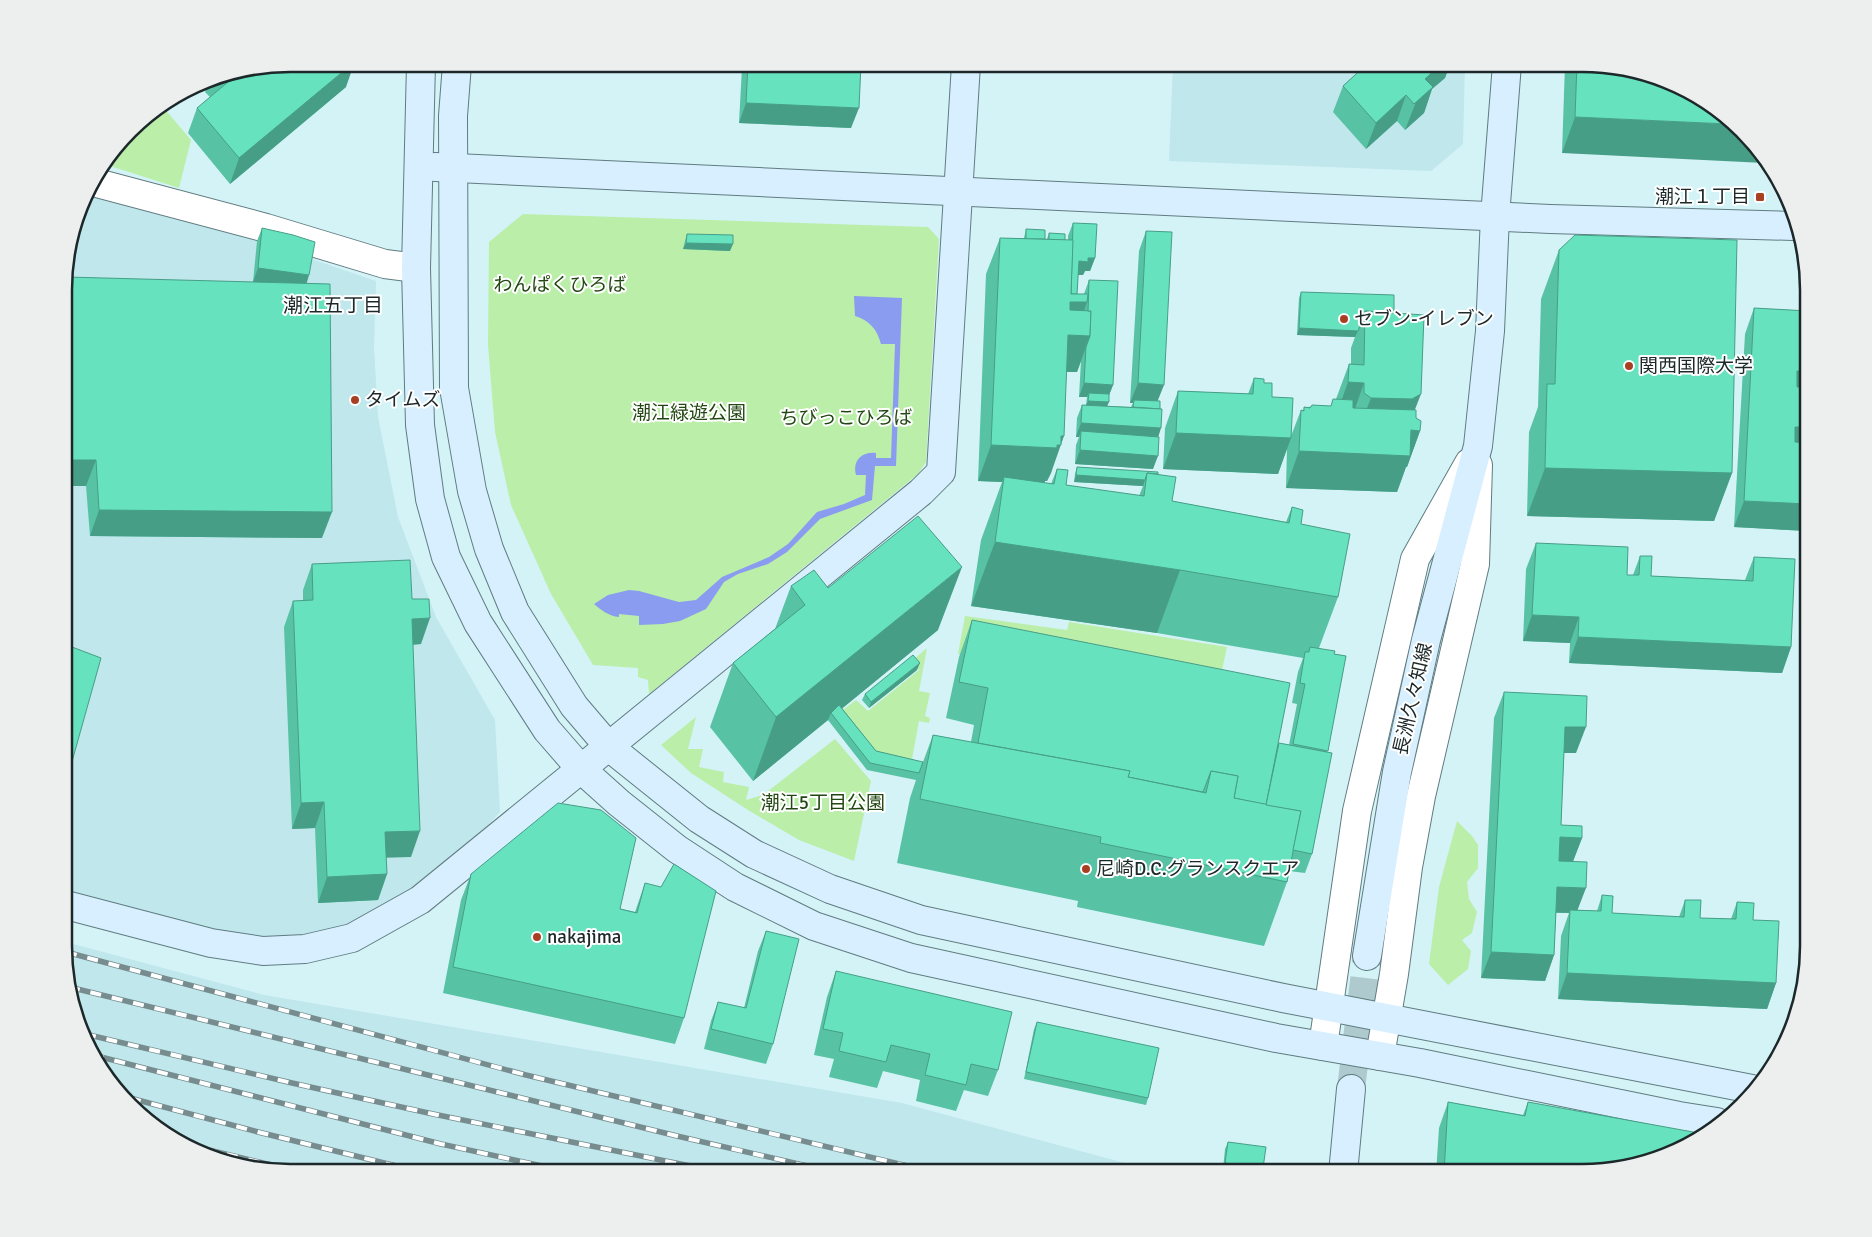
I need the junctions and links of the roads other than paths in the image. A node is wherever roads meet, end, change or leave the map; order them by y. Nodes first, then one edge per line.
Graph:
1 (421, 72) edge
2 (456, 72) edge
3 (966, 72) edge
4 (1506, 72) edge
5 (417, 166) junction
6 (454, 167) junction
7 (101, 184) edge
8 (958, 192) junction
9 (1494, 216) junction
10 (1790, 226) edge
11 (416, 268) junction
12 (1478, 446) junction
13 (609, 747) junction
14 (580, 768) junction
15 (72, 907) edge
16 (1367, 956) tunnel mouth
17 (1329, 1007) junction
18 (1386, 1018) junction
19 (1322, 1046) junction
20 (1380, 1056) junction
21 (1351, 1089) tunnel mouth
22 (1746, 1089) edge
23 (1711, 1121) edge
24 (1344, 1164) edge

1 - 5 street
2 - 6 street
3 - 8 street
4 - 9 street, 長洲久々知線
5 - 6 street
5 - 11 street
6 - 8 street
6 - 13 street
7 - 11 street
8 - 9 street
8 - 13 street
9 - 10 street
9 - 12 street, 長洲久々知線
11 - 14 street
12 - 16 street, 長洲久々知線
12 - 17 street
12 - 18 street
13 - 14 street
13 - 17 street
14 - 15 street
14 - 19 street
17 - 18 street
17 - 19 street
18 - 20 street
18 - 22 street
19 - 20 street
20 - 23 street
21 - 24 street

